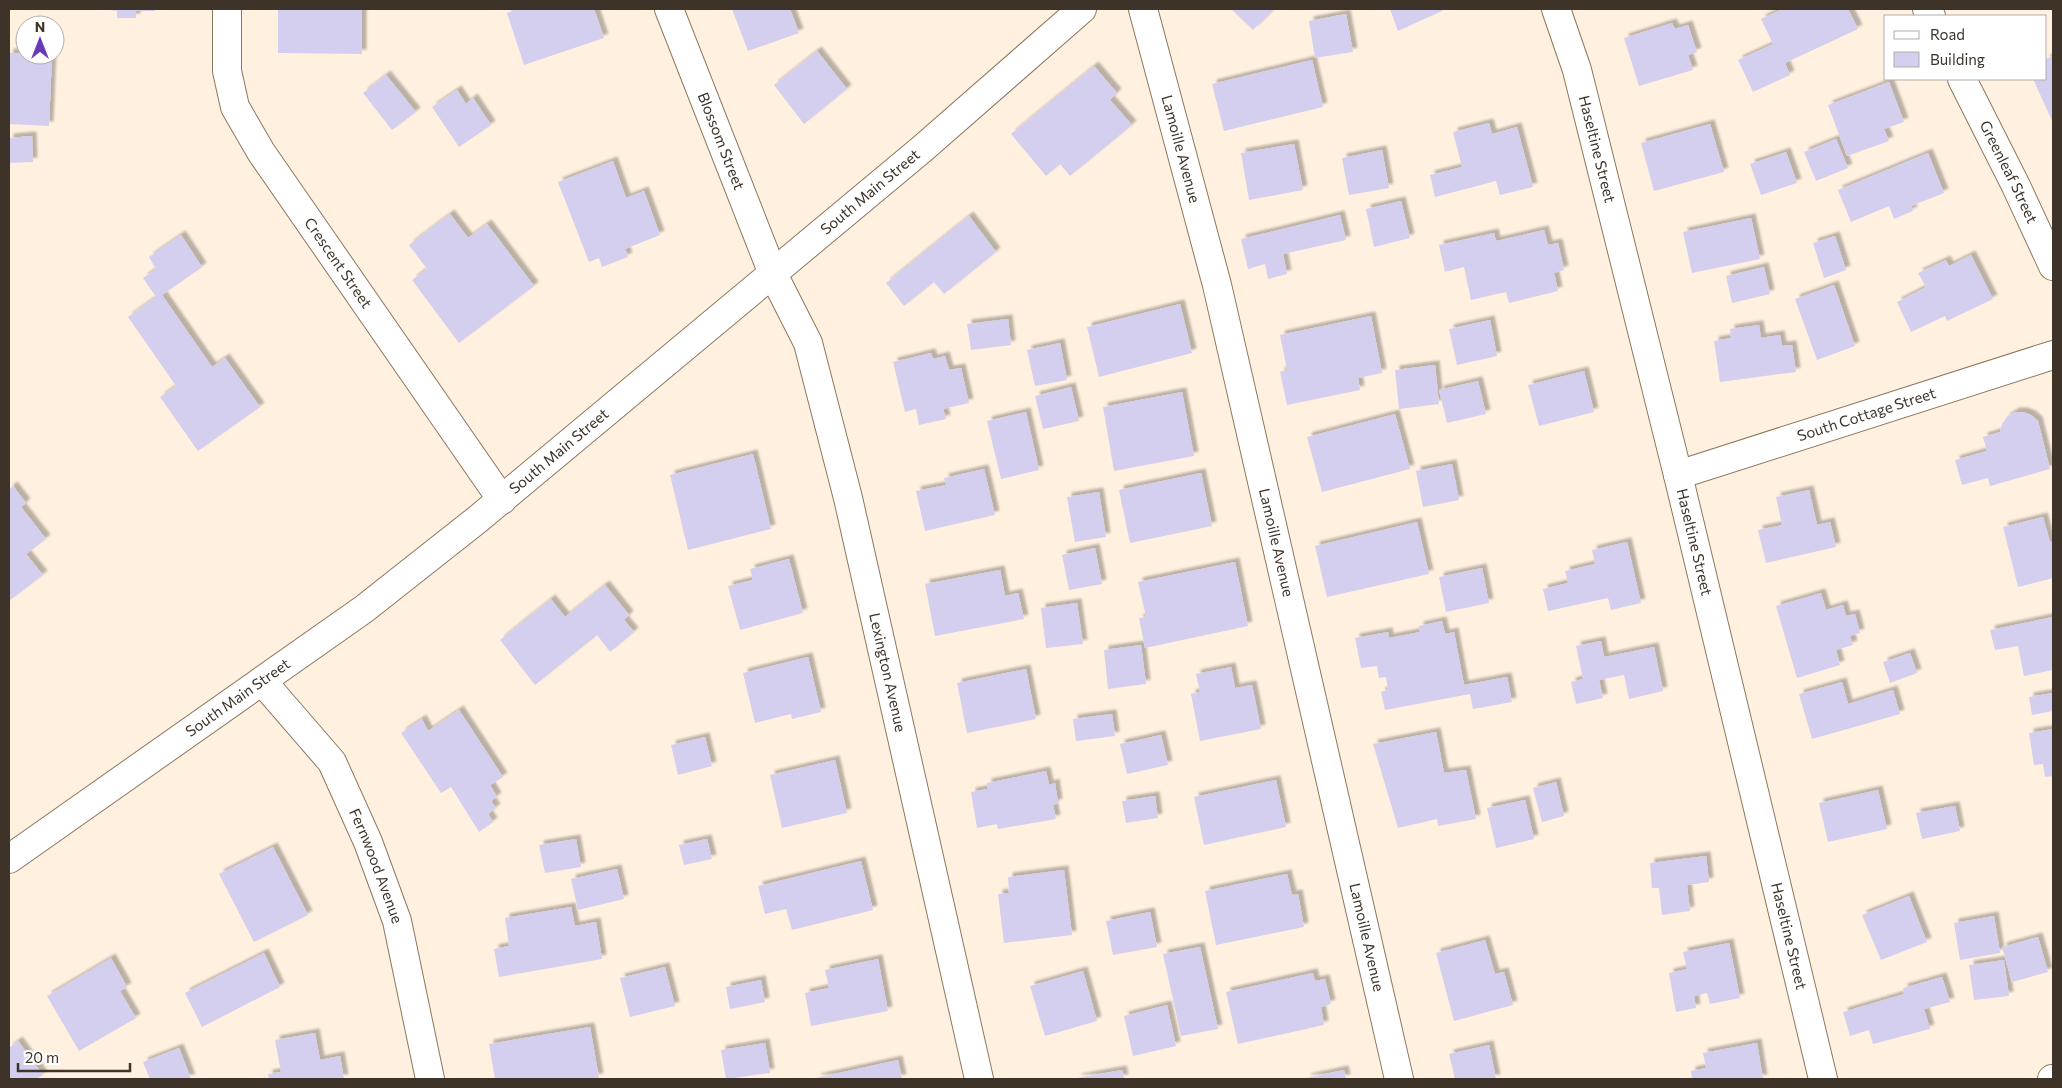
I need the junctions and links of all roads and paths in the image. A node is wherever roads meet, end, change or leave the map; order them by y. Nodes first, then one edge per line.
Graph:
1 (226, 9) edge
2 (669, 9) edge
3 (1082, 9) edge
4 (1143, 9) edge
5 (1556, 9) edge
6 (1963, 80) edge
7 (2053, 266) edge
8 (773, 274) junction
9 (2053, 355) edge
10 (1678, 474) junction
11 (502, 500) junction
12 (262, 681) junction
13 (9, 859) edge
14 (430, 1079) edge
15 (979, 1079) edge
16 (1399, 1079) edge
17 (1823, 1079) edge

1 - 11 street, Crescent Street
2 - 8 street, Blossom Street
3 - 8 street, South Main Street
4 - 16 street, Lamoille Avenue
5 - 10 street, Haseltine Street
6 - 7 street, Greenleaf Street
8 - 11 street, South Main Street
8 - 15 street, Lexington Avenue
9 - 10 street, South Cottage Street
10 - 17 street, Haseltine Street
11 - 12 street, South Main Street
12 - 13 street, South Main Street
12 - 14 street, Fernwood Avenue

